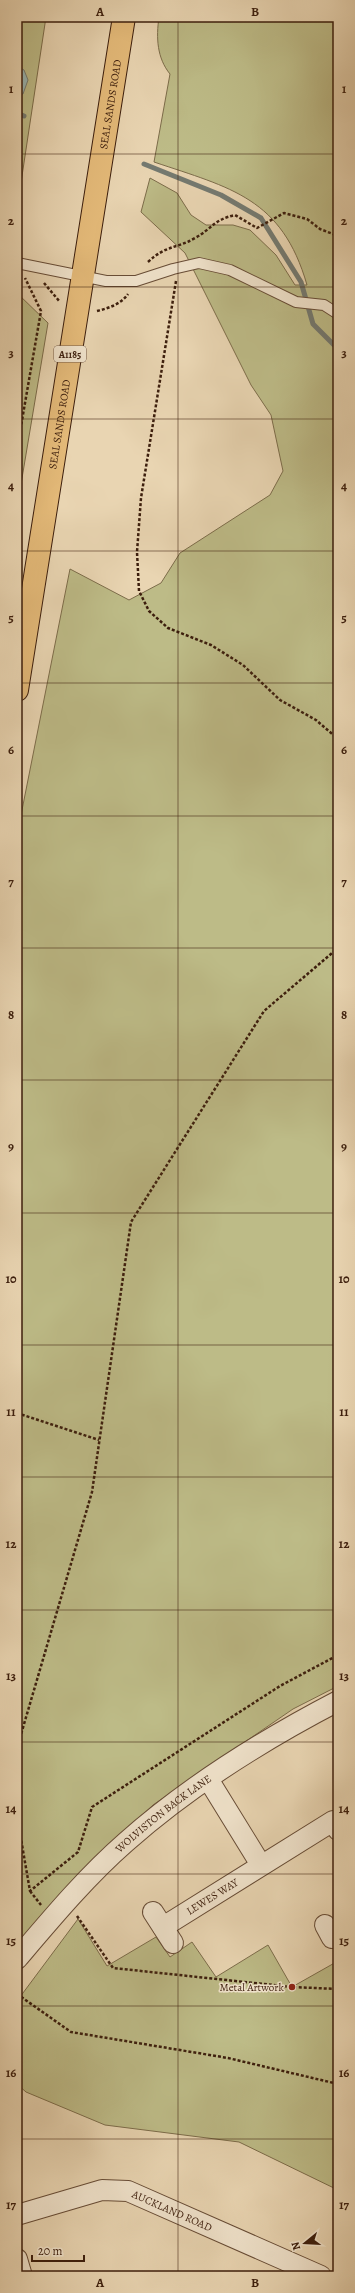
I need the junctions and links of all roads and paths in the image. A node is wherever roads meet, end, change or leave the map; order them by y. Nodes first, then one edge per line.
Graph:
1 (124, 17) edge
2 (338, 236) edge
3 (19, 263) edge
4 (173, 269) junction
5 (84, 275) junction
6 (136, 281) junction
7 (338, 314) edge
8 (17, 449) edge
9 (17, 690) edge
10 (338, 739) edge
11 (338, 948) edge
12 (17, 1413) edge
13 (99, 1440) junction
14 (338, 1655) edge
15 (338, 1701) edge
16 (17, 1748) edge
17 (208, 1779) junction
18 (17, 1816) edge
19 (338, 1830) edge
20 (261, 1865) junction
21 (66, 1901) junction
22 (163, 1927) dead end
23 (17, 1959) edge
24 (338, 1989) edge
25 (17, 1994) edge
26 (338, 2084) edge
27 (17, 2215) edge
28 (17, 2259) edge
29 (288, 2270) edge
30 (22, 2276) edge
31 (321, 2276) edge

1 - 5 main road, SEAL SANDS ROAD / A1185
2 - 6 path
3 - 5 lane
3 - 8 path
4 - 6 lane
4 - 7 lane
4 - 10 path
5 - 6 lane
5 - 9 main road, SEAL SANDS ROAD / A1185
11 - 13 path
12 - 13 path
13 - 16 path
14 - 18 path
15 - 17 street, WOLVISTON BACK LANE
17 - 20 street
17 - 21 street, WOLVISTON BACK LANE
19 - 20 street, LEWES WAY
20 - 22 street, LEWES WAY
21 - 23 street, WOLVISTON BACK LANE
21 - 24 path
25 - 26 path
27 - 29 street, AUCKLAND ROAD
28 - 30 street
29 - 31 street, AUCKLAND ROAD

